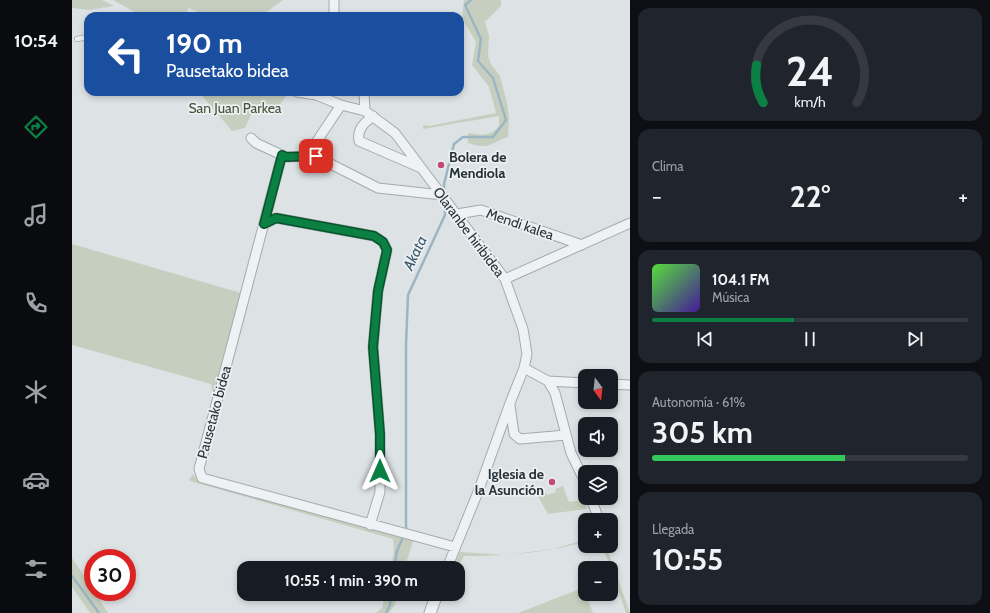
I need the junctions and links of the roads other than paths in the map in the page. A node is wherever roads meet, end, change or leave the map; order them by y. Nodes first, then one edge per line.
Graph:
1 (334, 0) edge
2 (334, 12) edge
3 (84, 38) edge
4 (77, 40) dead end
5 (320, 96) edge
6 (365, 96) edge
7 (341, 105) junction
8 (369, 113) junction
9 (251, 138) dead end
10 (282, 155) junction
11 (316, 156) junction
12 (420, 167) junction
13 (442, 196) junction
14 (457, 214) junction
15 (630, 223) edge
16 (264, 224) junction
17 (582, 245) junction
18 (505, 279) junction
19 (524, 368) junction
20 (548, 381) junction
21 (578, 383) edge
22 (618, 384) edge
23 (630, 385) edge
24 (510, 403) junction
25 (566, 435) junction
26 (578, 465) edge
27 (370, 525) junction
28 (455, 547) junction
29 (450, 561) edge
30 (434, 601) edge
31 (430, 613) edge

1 - 2 street
3 - 4 lane
5 - 7 street
6 - 8 street
7 - 8 street
7 - 11 street
8 - 12 street, Olaranbe hiribidea
8 - 12 street
9 - 10 street
10 - 11 street
10 - 16 street, Pausetako bidea
11 - 13 street
12 - 13 street, Olaranbe hiribidea
13 - 14 street, Olaranbe hiribidea
14 - 17 street, Mendi kalea
14 - 18 street, Olaranbe hiribidea
15 - 17 street
16 - 27 street
16 - 27 street, Pausetako bidea
17 - 18 street
18 - 19 street, Olaranbe hiribidea
19 - 20 street
19 - 24 street, Olaranbe hiribidea
20 - 21 street
20 - 25 street
22 - 23 street
24 - 25 street
24 - 28 street, Olaranbe hiribidea
25 - 26 street
27 - 28 street, Pausetako bidea
28 - 29 street, Olaranbe hiribidea
30 - 31 street

